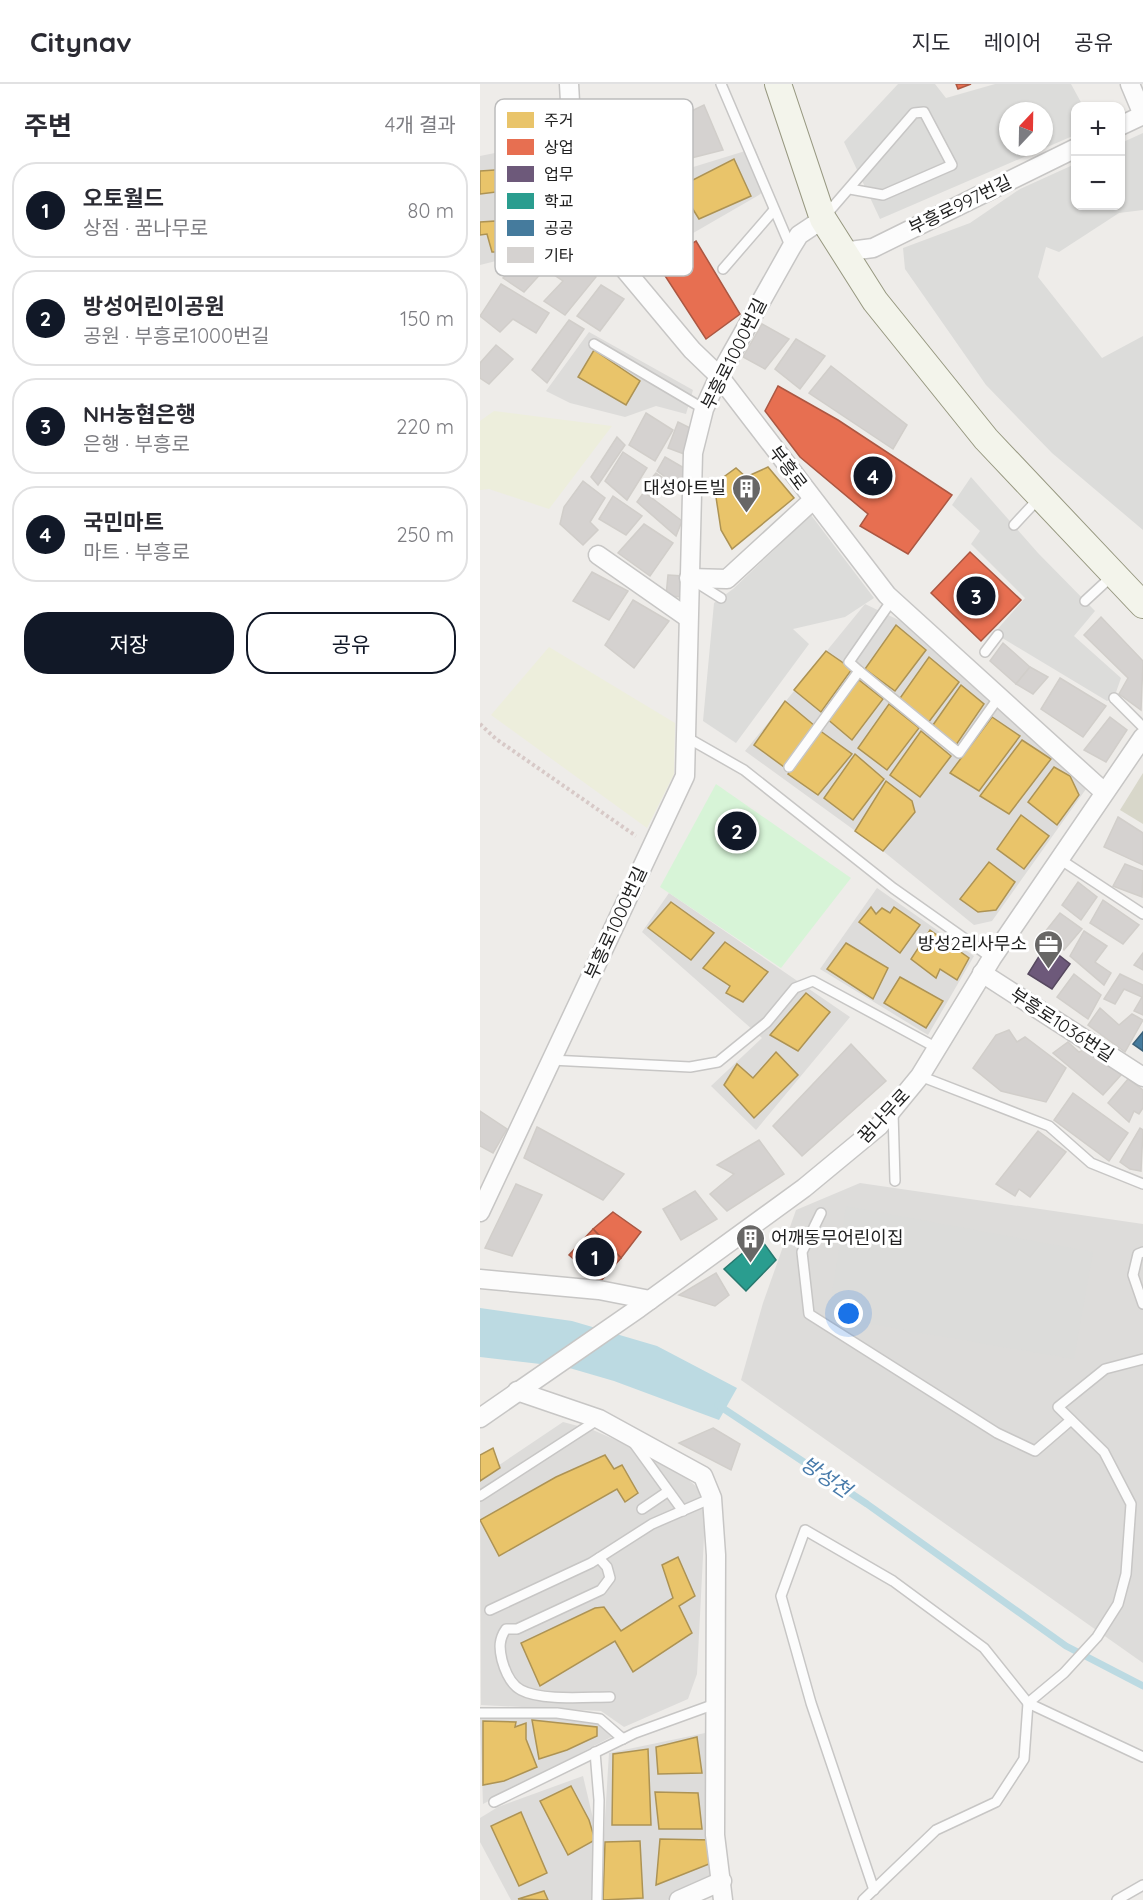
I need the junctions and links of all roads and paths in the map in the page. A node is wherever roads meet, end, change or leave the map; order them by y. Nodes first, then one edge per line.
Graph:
1 (569, 84) edge
2 (721, 84) edge
3 (778, 84) edge
4 (1131, 84) edge
5 (570, 99) edge
6 (1143, 115) edge
7 (1125, 124) edge
8 (1071, 150) edge
9 (850, 189) junction
10 (774, 210) junction
11 (823, 219) junction
12 (791, 248) junction
13 (842, 252) junction
14 (723, 269) dead end
15 (630, 276) edge
16 (594, 344) dead end
17 (719, 376) junction
18 (704, 409) junction
19 (1041, 496) junction
20 (813, 500) junction
21 (1014, 525) dead end
22 (598, 555) dead end
23 (1115, 574) junction
24 (689, 578) junction
25 (721, 598) dead end
26 (892, 600) junction
27 (1085, 601) dead end
28 (1143, 605) edge
29 (688, 618) junction
30 (998, 635) dead end
31 (985, 652) dead end
32 (859, 671) junction
33 (999, 697) junction
34 (1114, 698) dead end
35 (480, 724) edge
36 (1143, 727) edge
37 (686, 737) junction
38 (1143, 737) edge
39 (789, 767) dead end
40 (1104, 792) junction
41 (651, 847) junction
42 (1058, 858) junction
43 (1143, 914) edge
44 (987, 966) junction
45 (937, 1048) junction
46 (551, 1060) junction
47 (920, 1076) junction
48 (1143, 1077) edge
49 (892, 1110) junction
50 (895, 1181) dead end
51 (1143, 1184) edge
52 (480, 1212) edge
53 (821, 1213) dead end
54 (1143, 1252) edge
55 (480, 1279) edge
56 (644, 1304) junction
57 (1143, 1304) edge
58 (1143, 1359) edge
59 (521, 1389) junction
60 (488, 1400) edge
61 (480, 1418) edge
62 (599, 1419) junction
63 (1071, 1420) junction
64 (627, 1433) junction
65 (667, 1492) junction
66 (480, 1496) edge
67 (712, 1498) junction
68 (642, 1509) dead end
69 (683, 1511) junction
70 (599, 1558) junction
71 (490, 1610) dead end
72 (610, 1697) dead end
73 (1028, 1703) junction
74 (715, 1704) junction
75 (481, 1713) edge
76 (623, 1739) junction
77 (595, 1752) junction
78 (1143, 1757) edge
79 (494, 1802) dead end
80 (722, 1881) junction
81 (1143, 1885) edge
82 (874, 1890) junction
83 (597, 1900) edge
84 (679, 1900) edge
85 (723, 1900) edge
86 (863, 1900) edge
87 (1117, 1900) edge

1 - 5 street, 부흥로
2 - 10 lane
3 - 11 main road
4 - 6 street
6 - 7 street
8 - 13 street, 부흥로997번길
9 - 9 lane
9 - 11 lane
10 - 12 lane
10 - 14 lane
11 - 12 street, 부흥로1000번길
11 - 13 main road
12 - 17 street, 부흥로1000번길
13 - 19 main road
15 - 17 street, 부흥로
16 - 18 lane
17 - 18 street, 부흥로1000번길
17 - 20 street, 부흥로
18 - 24 street, 부흥로1000번길
19 - 21 lane
19 - 23 main road
20 - 24 street
20 - 26 street, 부흥로
22 - 29 street
23 - 27 lane
23 - 28 main road
24 - 25 lane
24 - 29 street, 부흥로1000번길
26 - 32 lane
26 - 33 street, 부흥로
29 - 37 street, 부흥로1000번길
30 - 31 lane
32 - 33 lane
32 - 39 lane
33 - 40 street, 부흥로
34 - 36 lane
35 - 41 path
37 - 41 street, 부흥로1000번길
37 - 44 lane
38 - 40 street, 꿈나무로
40 - 42 street, 꿈나무로
41 - 46 street, 부흥로1000번길
42 - 43 lane
42 - 44 street, 꿈나무로
44 - 45 street, 꿈나무로
44 - 48 street, 부흥로1036번길
45 - 46 lane
45 - 47 street, 꿈나무로
46 - 52 street, 부흥로1000번길
47 - 49 street, 꿈나무로
47 - 51 lane
49 - 50 lane
49 - 56 street, 꿈나무로
53 - 63 lane
54 - 57 lane
55 - 56 street
56 - 59 street, 꿈나무로
58 - 63 lane
59 - 60 street
59 - 62 street
60 - 61 street
62 - 64 street
62 - 66 lane
63 - 73 lane
64 - 65 lane
64 - 67 street
65 - 68 lane
65 - 69 lane
67 - 69 lane
67 - 74 street
69 - 70 lane
70 - 71 lane
70 - 72 lane
73 - 78 lane
73 - 82 lane
73 - 82 lane
74 - 76 lane
74 - 80 street
75 - 76 lane
76 - 77 lane
77 - 79 lane
77 - 83 lane
80 - 84 street
80 - 85 street
81 - 87 lane
82 - 86 lane

